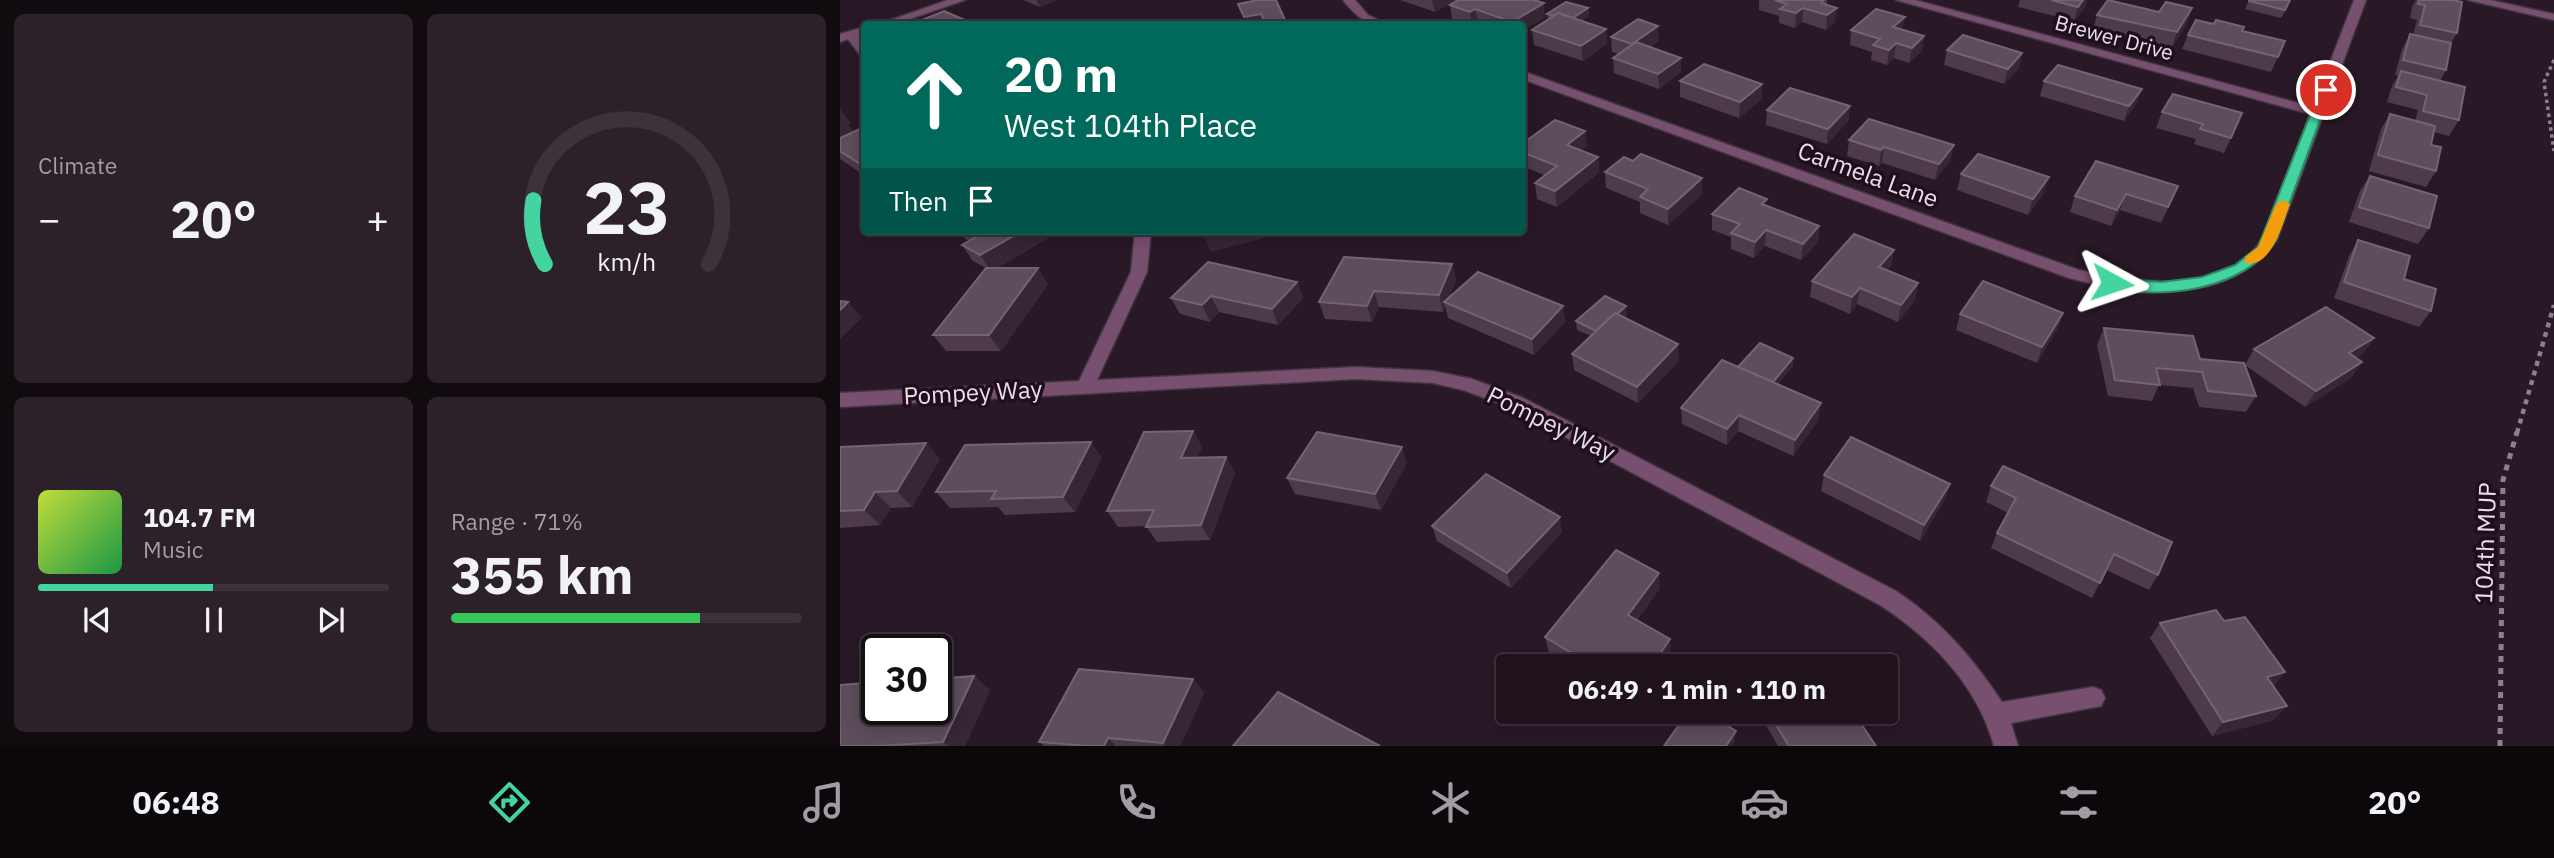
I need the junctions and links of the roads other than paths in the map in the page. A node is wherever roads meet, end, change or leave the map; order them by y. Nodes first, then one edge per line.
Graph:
1 (958, 0) edge
2 (1349, 0) edge
3 (1902, 0) edge
4 (2360, 0) edge
5 (2474, 0) edge
6 (2554, 17) edge
7 (894, 21) edge
8 (1374, 21) edge
9 (845, 37) edge
10 (861, 50) edge
11 (1526, 76) edge
12 (2317, 112) junction
13 (1143, 235) edge
14 (1085, 387) junction
15 (840, 400) edge
16 (2093, 698) dead end
17 (1997, 714) junction
18 (2006, 746) edge

1 - 7 street
2 - 8 street
3 - 12 street, Brewer Drive
4 - 12 street, Carmela Lane
5 - 6 street
9 - 10 street
11 - 12 street, Carmela Lane
13 - 14 street
14 - 15 street, Pompey Way
14 - 17 street, Pompey Way
16 - 17 street
17 - 18 street, Pompey Way

